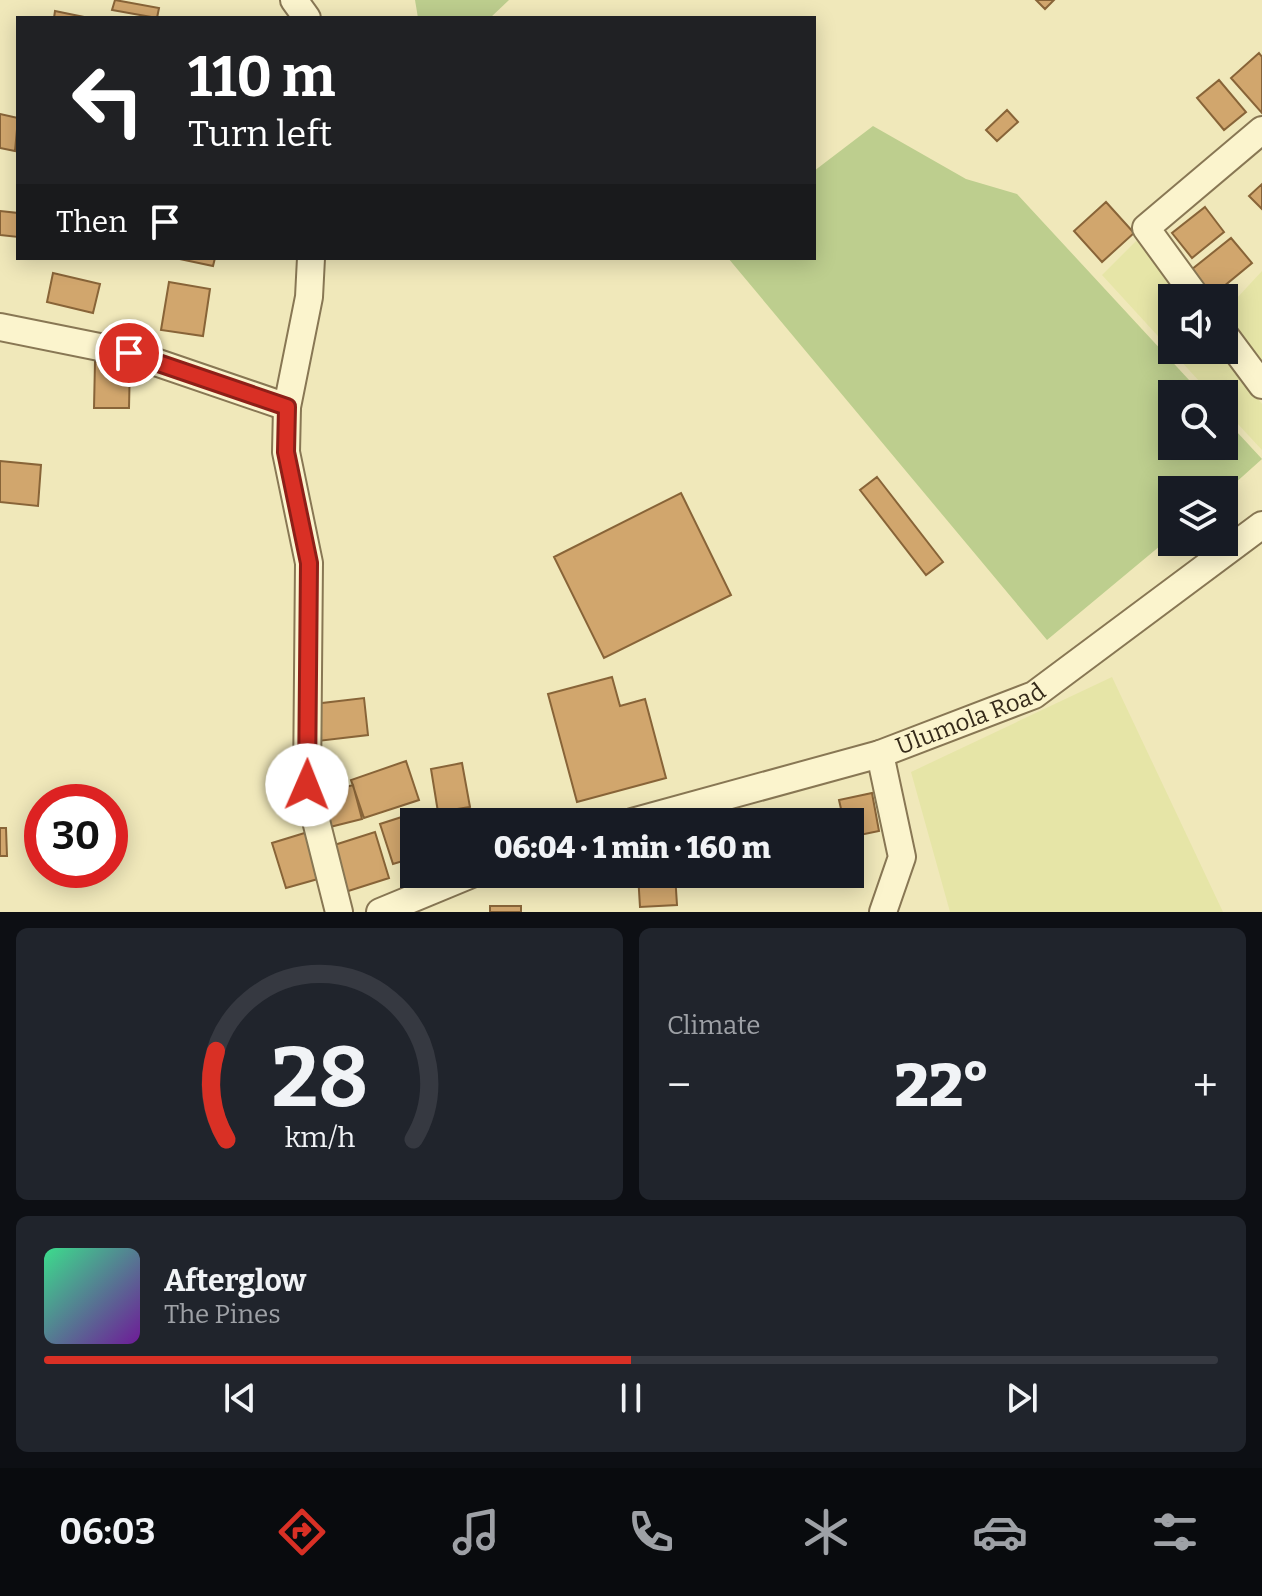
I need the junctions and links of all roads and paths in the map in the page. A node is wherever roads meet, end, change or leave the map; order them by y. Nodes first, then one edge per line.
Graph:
1 (1262, 130) edge
2 (311, 260) edge
3 (1187, 284) edge
4 (0, 327) edge
5 (1238, 353) edge
6 (1262, 385) edge
7 (287, 407) junction
8 (1262, 525) edge
9 (880, 754) junction
10 (683, 808) edge
11 (438, 888) edge
12 (339, 912) edge
13 (380, 912) edge
14 (883, 912) edge

1 - 3 street
2 - 7 street
4 - 7 street
5 - 6 street
7 - 12 street
8 - 9 street, Ulumola Road
9 - 10 street, Ulumola Road
9 - 14 street
11 - 13 street

